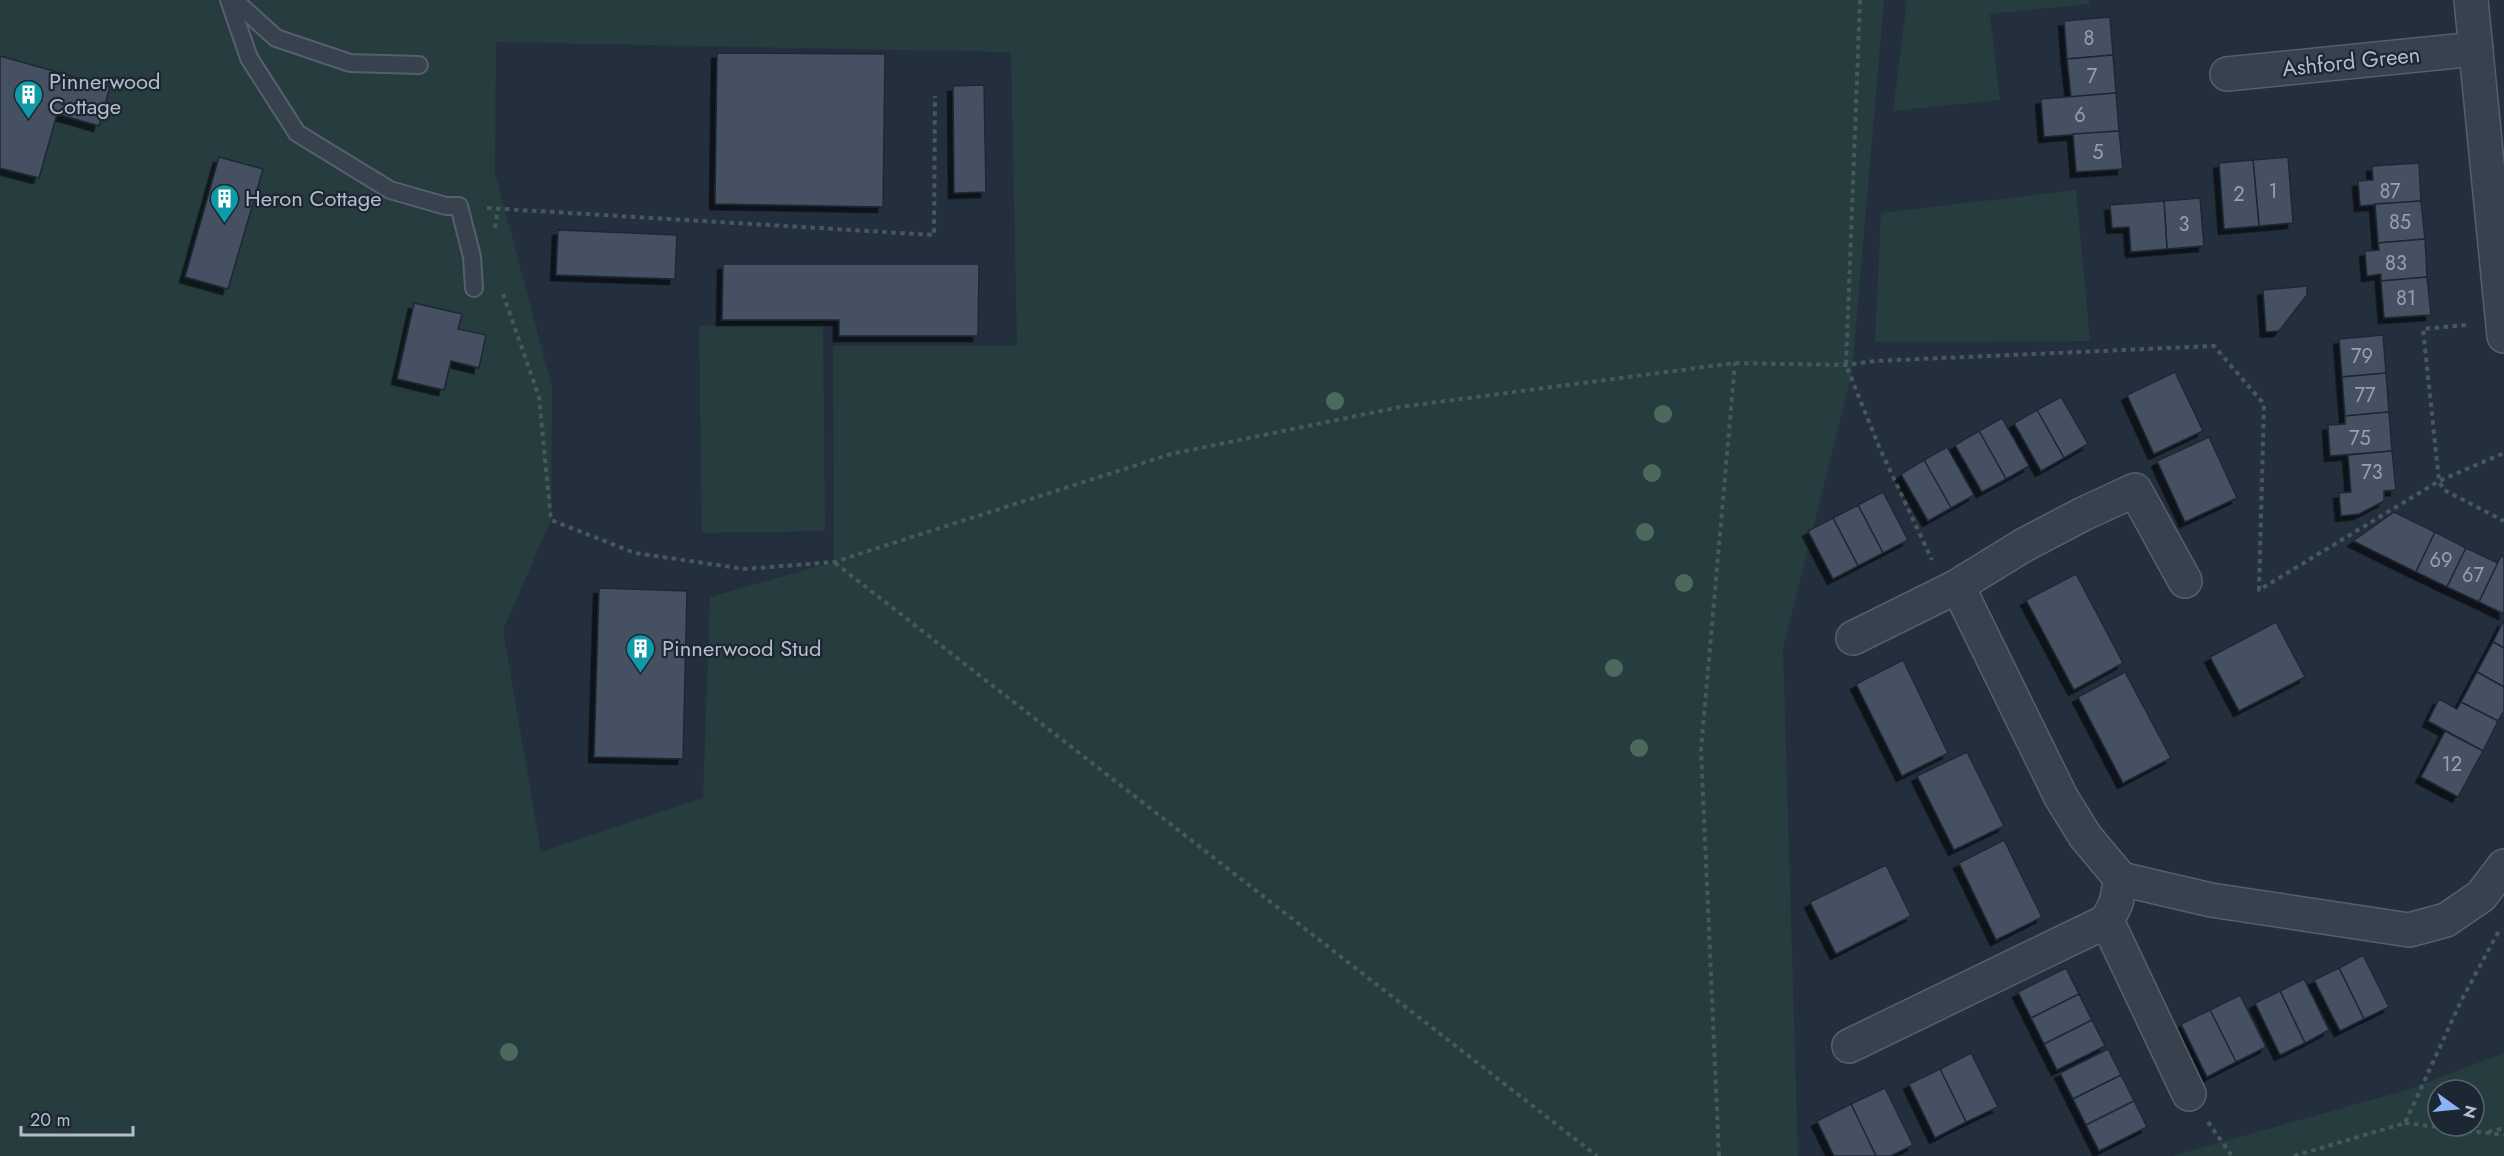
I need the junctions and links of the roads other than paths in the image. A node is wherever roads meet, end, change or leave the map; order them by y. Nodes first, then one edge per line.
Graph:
1 (229, 0) edge
2 (234, 0) edge
3 (2471, 0) edge
4 (2476, 49) junction
5 (419, 65) dead end
6 (2227, 74) dead end
7 (2496, 155) edge
8 (474, 288) dead end
9 (2503, 329) edge
10 (2185, 581) dead end
11 (1954, 588) junction
12 (1853, 638) dead end
13 (2504, 866) edge
14 (2121, 879) junction
15 (2107, 921) junction
16 (1848, 1046) dead end
17 (2189, 1094) dead end

1 - 8 lane
2 - 5 lane
3 - 4 street
4 - 6 street, Ashford Green
4 - 7 street
7 - 9 street
10 - 11 street
11 - 12 street
11 - 14 street
13 - 14 street
14 - 15 street
15 - 16 street
15 - 17 street

